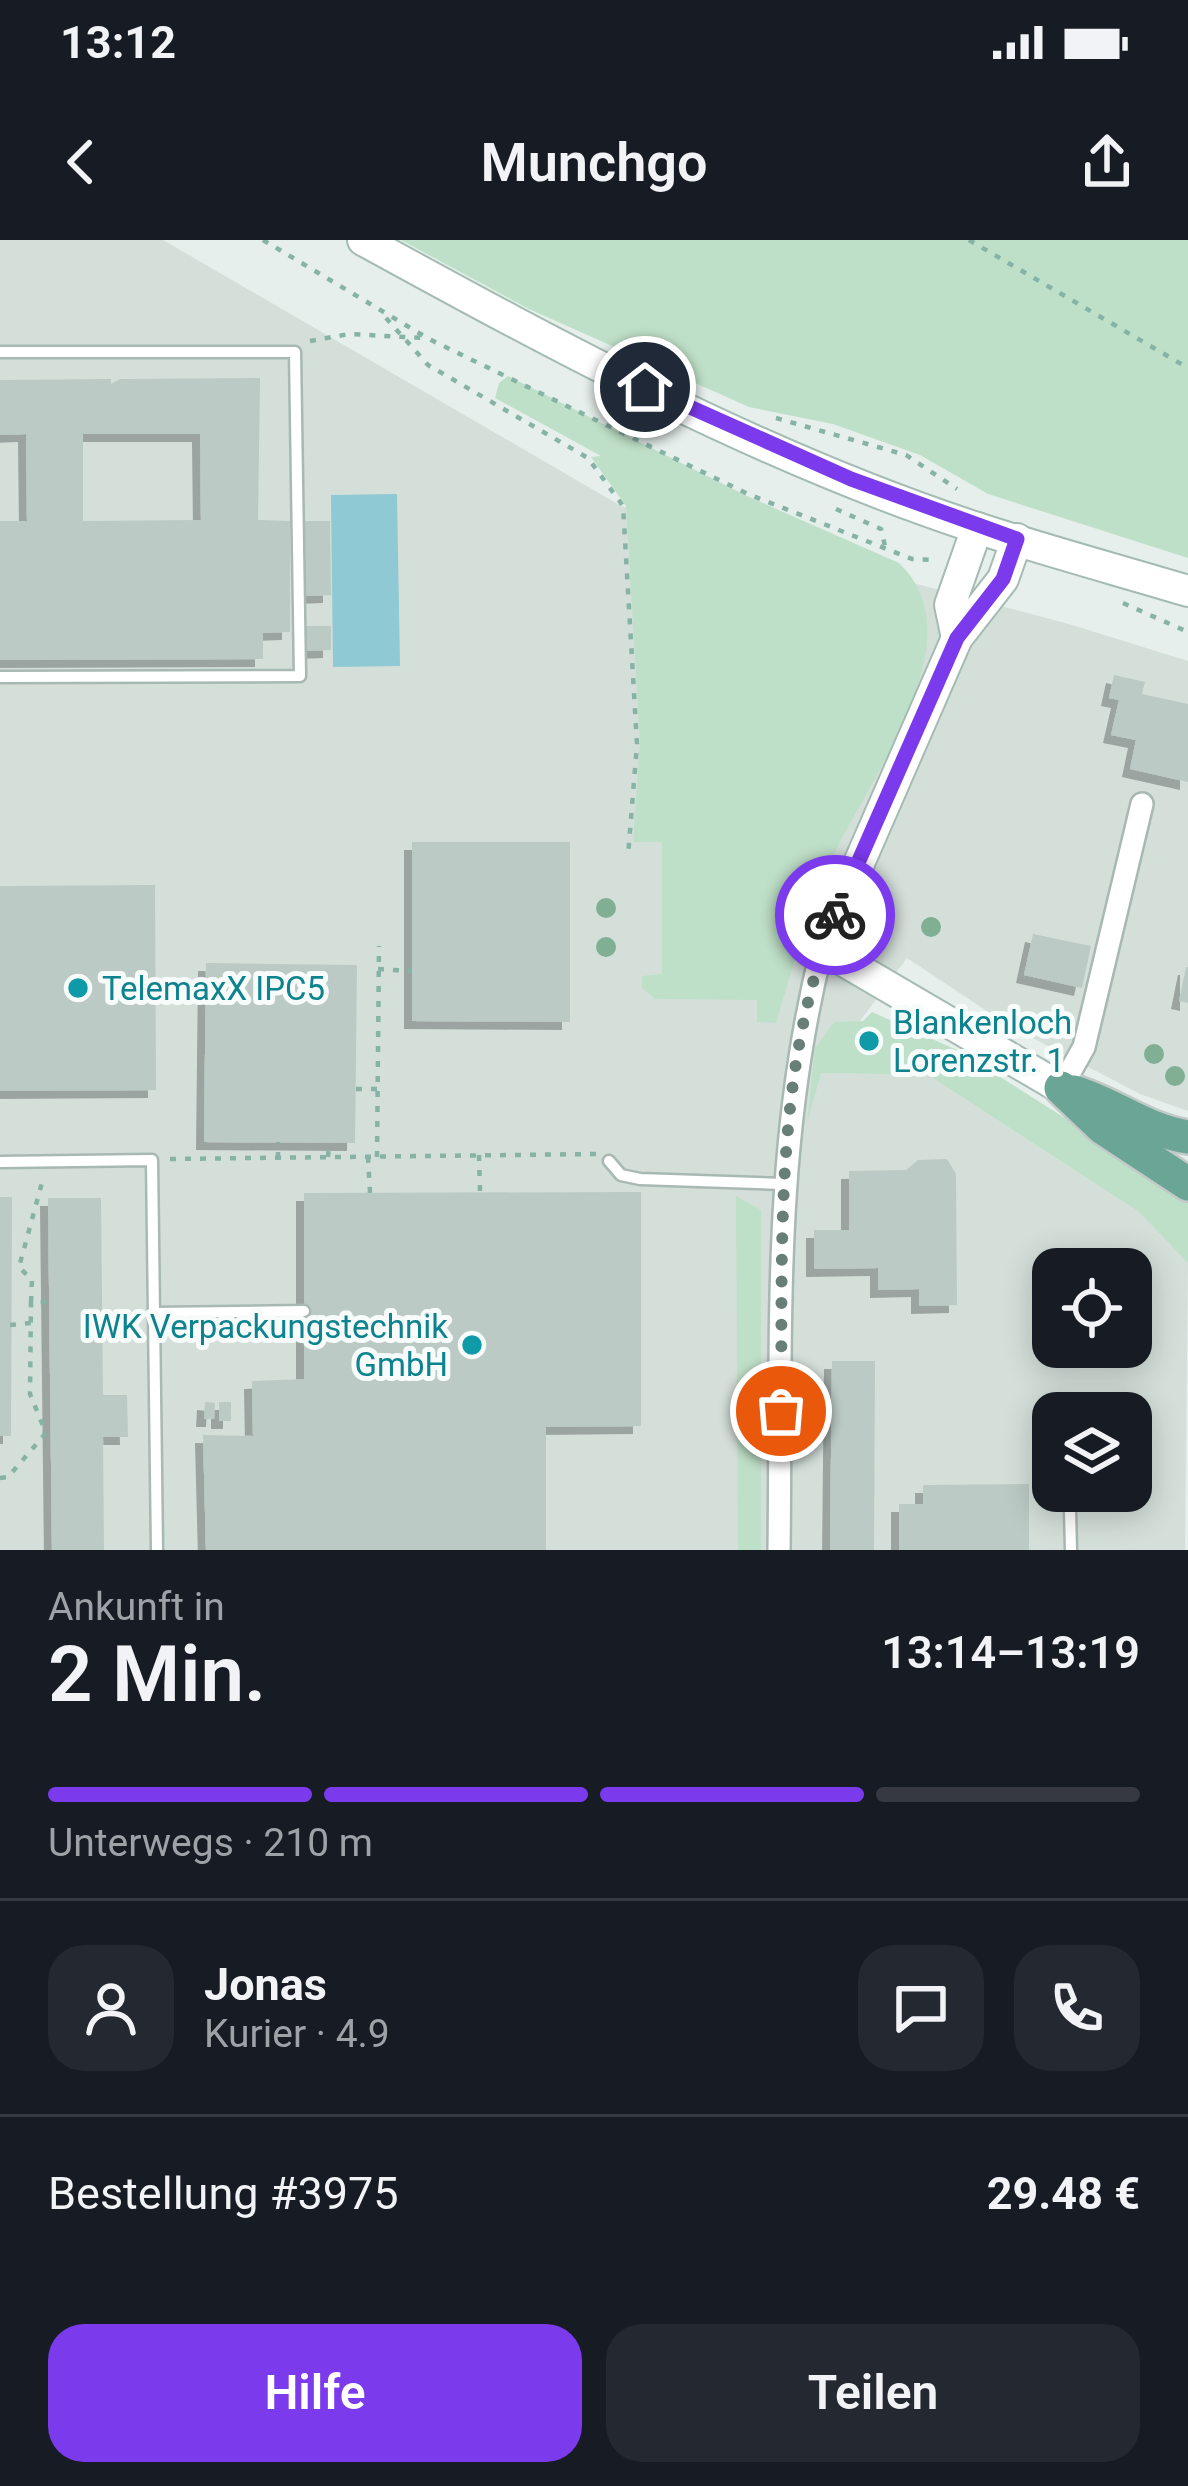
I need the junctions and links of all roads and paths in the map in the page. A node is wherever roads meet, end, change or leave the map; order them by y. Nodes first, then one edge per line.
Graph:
1 (263, 240) edge
2 (363, 240) edge
3 (969, 240) edge
4 (382, 314) junction
5 (397, 333) junction
6 (429, 339) junction
7 (302, 343) dead end
8 (0, 352) edge
9 (1188, 368) edge
10 (977, 528) junction
11 (1017, 539) junction
12 (967, 561) junction
13 (1188, 592) edge
14 (1121, 602) dead end
15 (1188, 632) edge
16 (957, 638) junction
17 (0, 677) edge
18 (1142, 803) dead end
19 (628, 856) dead end
20 (379, 946) dead end
21 (822, 948) junction
22 (378, 969) junction
23 (412, 971) dead end
24 (1061, 1088) junction
25 (356, 1089) dead end
26 (378, 1089) junction
27 (1188, 1137) edge
28 (278, 1142) dead end
29 (328, 1142) dead end
30 (570, 1154) dead end
31 (479, 1155) junction
32 (368, 1156) junction
33 (377, 1156) junction
34 (328, 1157) junction
35 (278, 1158) junction
36 (152, 1160) junction
37 (609, 1161) dead end
38 (0, 1162) edge
39 (43, 1162) junction
40 (783, 1184) junction
41 (1188, 1184) edge
42 (370, 1192) dead end
43 (480, 1192) dead end
44 (32, 1302) junction
45 (49, 1302) dead end
46 (304, 1311) dead end
47 (154, 1313) junction
48 (31, 1323) junction
49 (10, 1324) dead end
50 (0, 1478) edge
51 (1070, 1512) edge
52 (157, 1550) edge
53 (779, 1550) edge
54 (1070, 1550) edge

1 - 4 path
2 - 10 main road
3 - 9 path
4 - 5 path
4 - 6 path
5 - 6 path
5 - 7 path
5 - 19 path
6 - 12 path
8 - 17 lane
10 - 11 main road
10 - 12 main road
11 - 13 main road
11 - 16 main road
12 - 16 main road
14 - 15 path
16 - 21 main road
18 - 24 street
20 - 22 path
21 - 24 main road
21 - 40 street
22 - 23 path
22 - 26 path
24 - 27 main road
24 - 41 main road
25 - 26 path
26 - 33 path
28 - 35 path
29 - 34 path
30 - 31 path
31 - 33 path
31 - 43 path
32 - 33 path
32 - 34 path
32 - 42 path
34 - 35 path
35 - 36 path
36 - 39 lane
36 - 47 lane
37 - 40 lane
38 - 39 lane
39 - 44 path
40 - 53 street
44 - 45 path
44 - 48 path
46 - 47 lane
47 - 52 lane
48 - 49 path
48 - 50 path
51 - 54 lane

